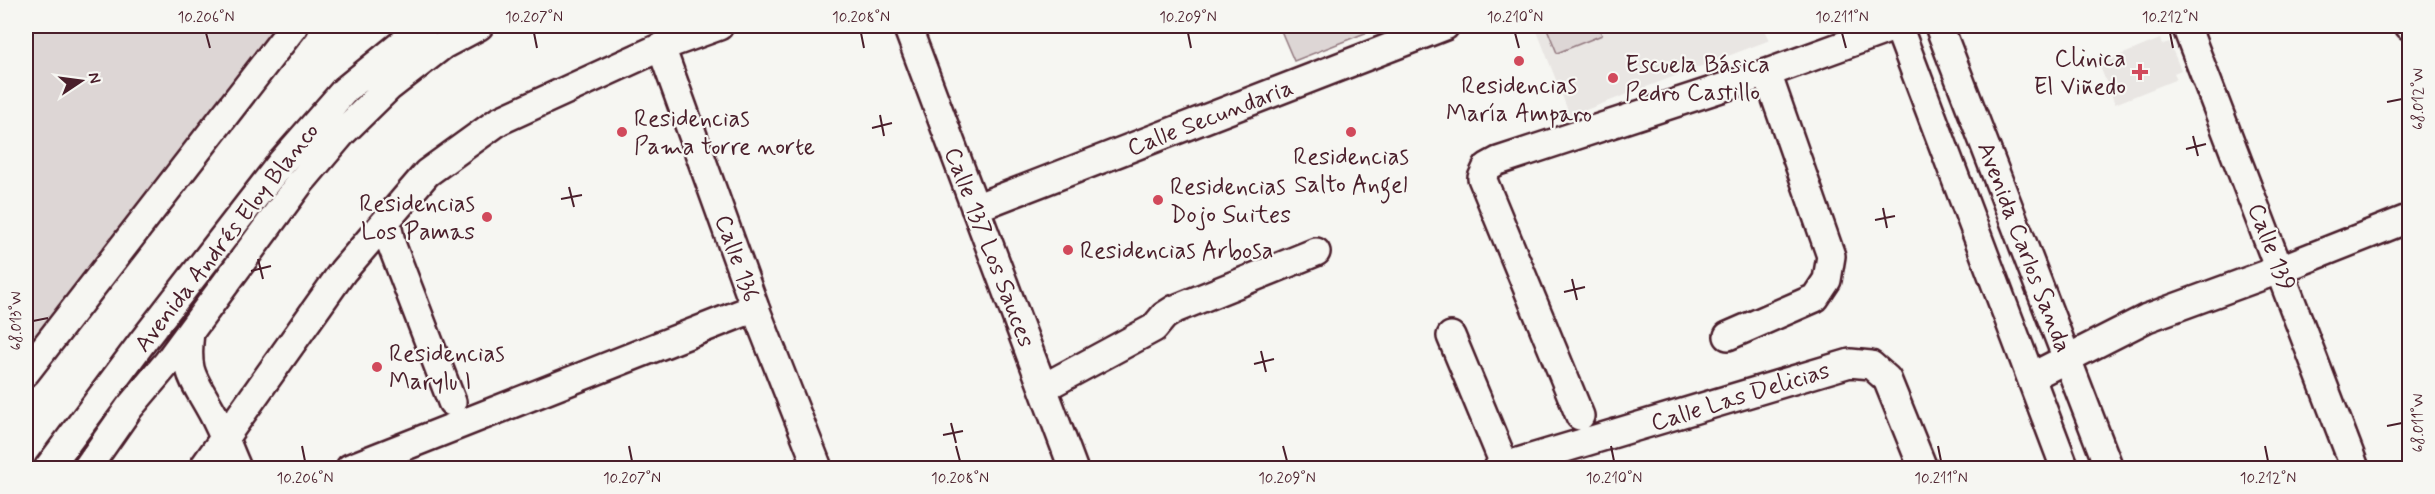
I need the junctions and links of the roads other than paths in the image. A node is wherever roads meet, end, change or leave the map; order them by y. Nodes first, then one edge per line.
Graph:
1 (294, 26) edge
2 (424, 26) edge
3 (479, 26) edge
4 (719, 26) edge
5 (907, 26) edge
6 (1445, 26) edge
7 (1898, 26) edge
8 (1939, 26) edge
9 (2186, 26) edge
10 (661, 47) junction
11 (1767, 73) junction
12 (975, 208) junction
13 (2409, 218) edge
14 (386, 221) junction
15 (1317, 252) dead end
16 (2281, 269) junction
17 (755, 308) junction
18 (190, 333) junction
19 (1451, 336) dead end
20 (1728, 336) dead end
21 (2069, 360) junction
22 (26, 372) edge
23 (158, 374) junction
24 (2031, 377) junction
25 (194, 383) junction
26 (1043, 388) junction
27 (452, 402) dead end
28 (98, 404) junction
29 (1580, 416) dead end
30 (225, 440) junction
31 (1501, 467) edge
32 (48, 468) edge
33 (87, 468) edge
34 (203, 468) edge
35 (237, 468) edge
36 (350, 468) edge
37 (818, 468) edge
38 (1073, 468) edge
39 (1923, 468) edge
40 (2065, 468) edge
41 (2109, 468) edge
42 (2355, 468) edge

1 - 22 street
2 - 28 street, Avenida Andrés Eloy Blanco
3 - 18 street, Avenida Andrés Eloy Blanco
4 - 10 street
5 - 12 street, Calle 137 Los Sauces
6 - 12 street, Calle Secundaria
7 - 11 street
7 - 24 street, Avenida Carlos Sanda
8 - 21 street, Avenida Carlos Sanda
9 - 16 street, Calle 139
10 - 14 street
10 - 17 street, Calle 136
11 - 20 street
11 - 29 street
12 - 26 street, Calle 137 Los Sauces
13 - 16 street
14 - 27 street
14 - 30 street
15 - 26 street
16 - 21 street
16 - 42 street, Calle 139
17 - 36 street
17 - 37 street, Calle 136
18 - 23 street, Avenida Andrés Eloy Blanco
18 - 25 street
19 - 31 street
21 - 24 street
21 - 41 street, Avenida Carlos Sanda
23 - 25 street
23 - 28 street
23 - 33 street, Avenida Andrés Eloy Blanco
24 - 40 street, Avenida Carlos Sanda
25 - 30 street
26 - 38 street, Calle 137 Los Sauces
28 - 32 street, Avenida Andrés Eloy Blanco
30 - 34 street
30 - 35 street
31 - 39 street, Calle Las Delicias

